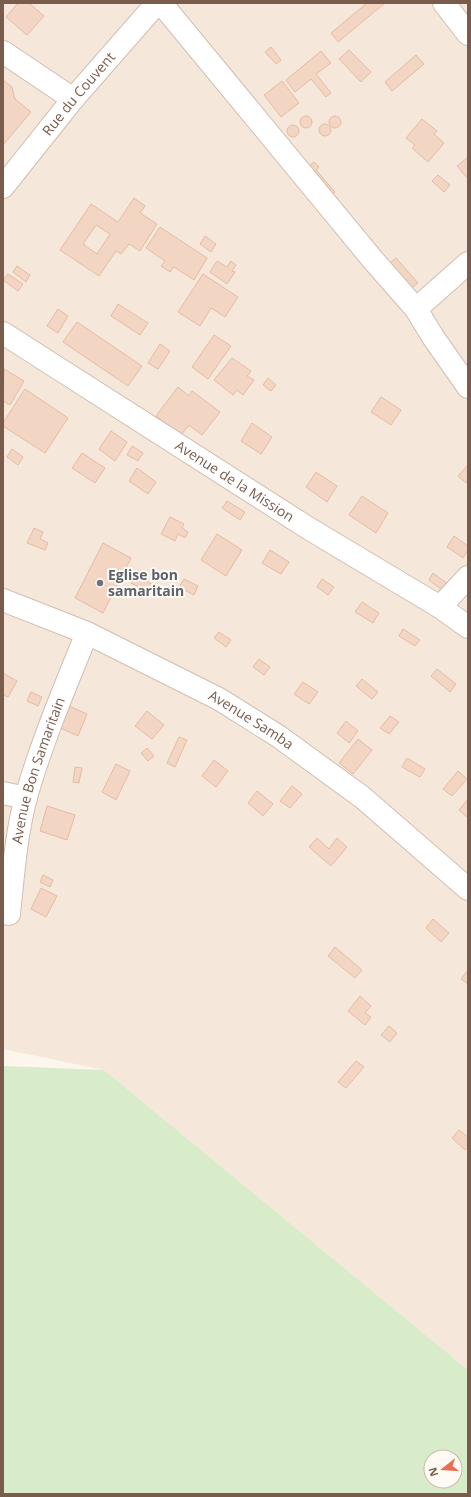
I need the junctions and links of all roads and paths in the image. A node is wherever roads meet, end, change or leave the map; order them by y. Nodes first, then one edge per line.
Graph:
1 (157, 3) edge
2 (161, 3) edge
3 (444, 3) edge
4 (468, 34) edge
5 (3, 52) edge
6 (73, 99) junction
7 (3, 187) edge
8 (468, 263) edge
9 (416, 309) junction
10 (3, 333) edge
11 (468, 387) edge
12 (468, 577) edge
13 (3, 600) edge
14 (440, 607) junction
15 (468, 627) edge
16 (87, 632) junction
17 (3, 792) edge
18 (26, 798) junction
19 (468, 889) edge
20 (9, 914) dead end

1 - 6 street, Rue du Couvent
2 - 9 street
3 - 4 street
5 - 6 street
6 - 7 street, Rue du Couvent
8 - 9 street
9 - 11 street
10 - 14 street, Avenue de la Mission
12 - 14 street
13 - 16 street, Avenue Samba
14 - 15 street, Avenue de la Mission
16 - 18 street, Avenue Bon Samaritain
16 - 19 street, Avenue Samba
17 - 18 street
18 - 20 street, Avenue Bon Samaritain

